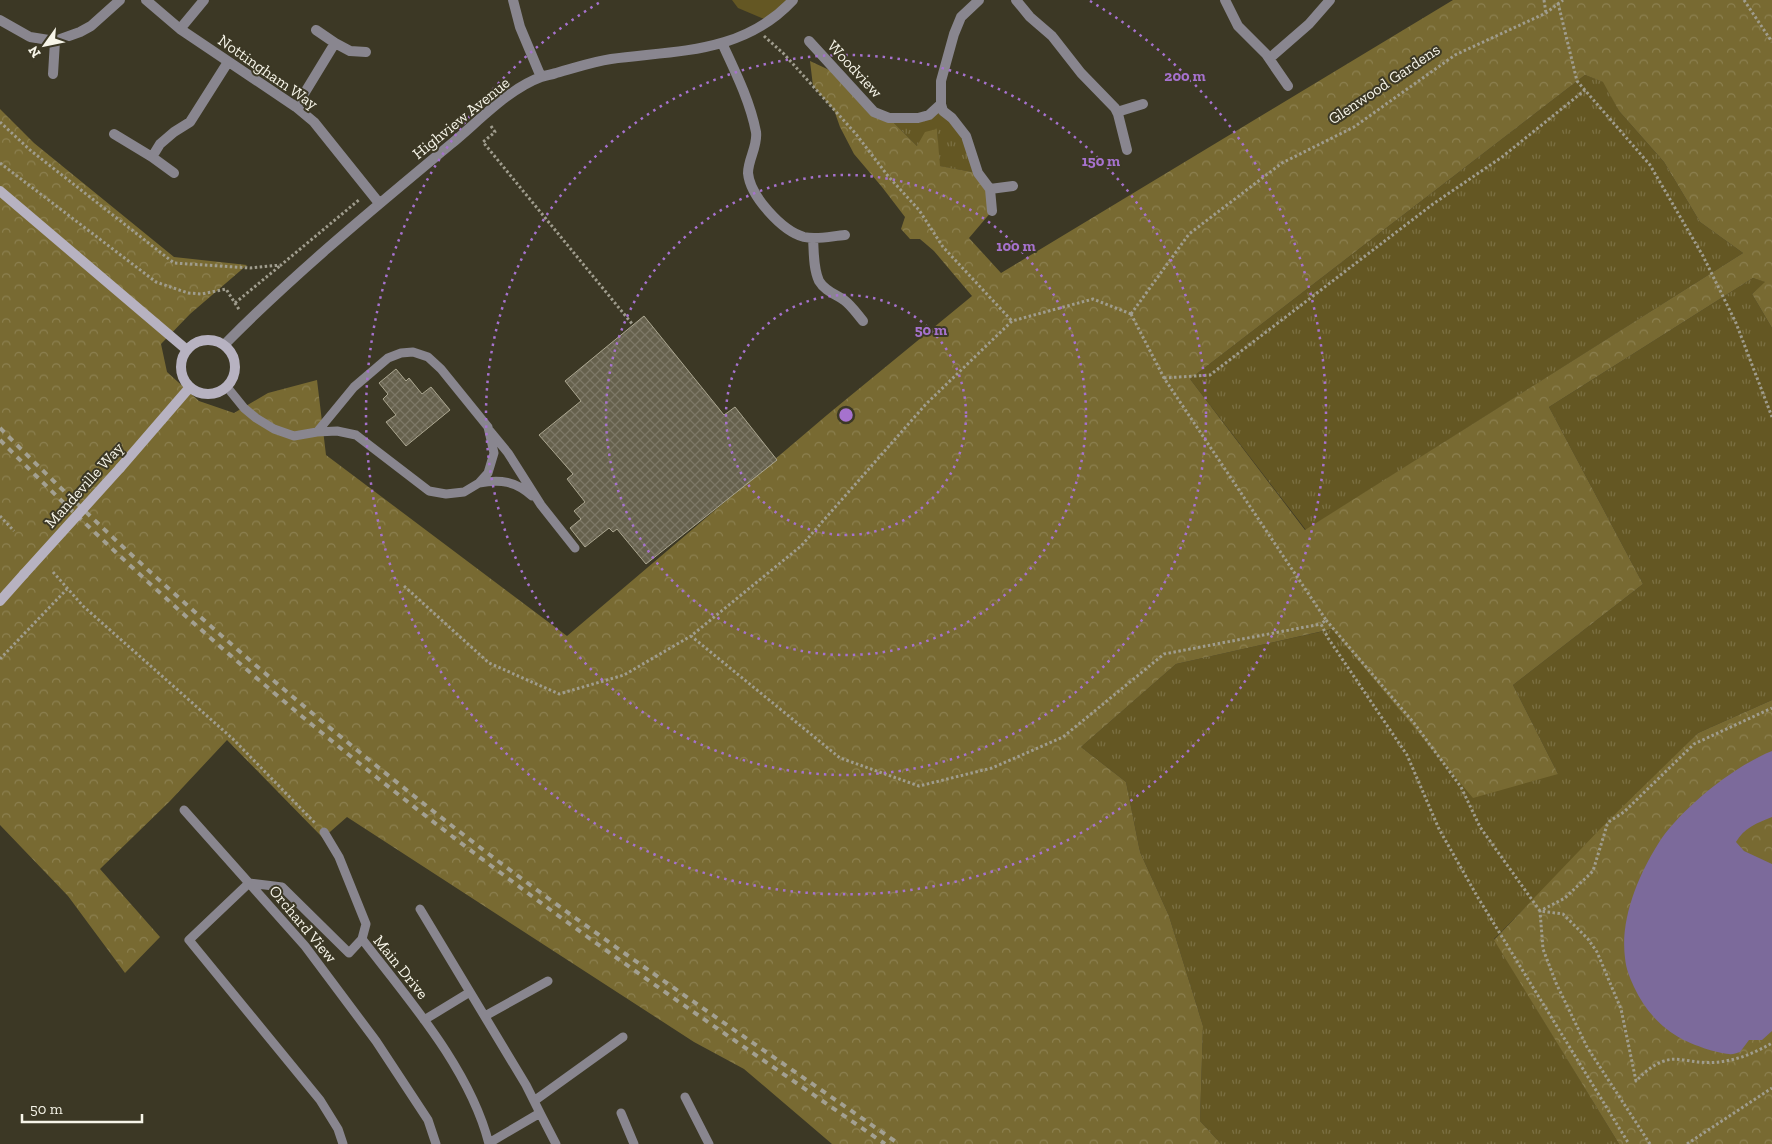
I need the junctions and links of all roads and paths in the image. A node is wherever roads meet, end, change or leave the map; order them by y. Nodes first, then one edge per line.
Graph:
1 (120, 0) edge
2 (146, 0) edge
3 (204, 0) edge
4 (513, 0) edge
5 (793, 0) edge
6 (979, 0) edge
7 (1016, 0) edge
8 (1224, 0) edge
9 (1330, 0) edge
10 (1544, 0) edge
11 (1563, 0) edge
12 (1744, 0) edge
13 (1558, 3) junction
14 (1546, 13) junction
15 (0, 20) edge
16 (180, 29) junction
17 (755, 29) junction
18 (316, 30) dead end
19 (55, 41) junction
20 (808, 41) dead end
21 (1772, 42) edge
22 (334, 43) junction
23 (722, 43) junction
24 (366, 52) dead end
25 (1270, 58) junction
26 (228, 62) junction
27 (53, 74) dead end
28 (541, 77) junction
29 (1288, 86) dead end
30 (1585, 90) junction
31 (941, 104) junction
32 (1143, 104) dead end
33 (296, 106) junction
34 (1117, 112) junction
35 (484, 117) junction
36 (0, 122) edge
37 (114, 134) dead end
38 (1126, 150) dead end
39 (152, 157) junction
40 (0, 163) edge
41 (174, 173) dead end
42 (1012, 186) dead end
43 (990, 189) junction
44 (0, 191) edge
45 (370, 191) junction
46 (379, 204) junction
47 (992, 211) dead end
48 (845, 235) dead end
49 (813, 238) junction
50 (281, 265) junction
51 (1131, 314) junction
52 (863, 321) dead end
53 (1012, 321) junction
54 (633, 325) dead end
55 (224, 345) junction
56 (188, 350) junction
57 (1164, 378) junction
58 (190, 387) junction
59 (227, 387) junction
60 (1772, 417) edge
61 (488, 428) junction
62 (317, 432) junction
63 (479, 482) junction
64 (542, 505) junction
65 (0, 516) edge
66 (14, 531) dead end
67 (575, 548) dead end
68 (53, 572) dead end
69 (404, 586) dead end
70 (67, 589) junction
71 (0, 601) edge
72 (1326, 620) junction
73 (1320, 624) junction
74 (691, 636) junction
75 (0, 659) edge
76 (1772, 708) edge
77 (184, 810) dead end
78 (324, 832) joint
79 (249, 883) junction
80 (420, 909) dead end
81 (1540, 911) junction
82 (362, 939) junction
83 (548, 981) dead end
84 (470, 992) junction
85 (485, 1016) junction
86 (424, 1020) junction
87 (623, 1037) dead end
88 (1772, 1044) edge
89 (1772, 1088) edge
90 (685, 1097) dead end
91 (534, 1101) junction
92 (540, 1113) junction
93 (620, 1113) dead end
94 (489, 1143) edge
95 (343, 1144) edge
96 (436, 1144) edge
97 (556, 1144) edge
98 (634, 1144) edge
99 (709, 1144) edge
100 (1629, 1144) edge
101 (1650, 1144) edge
102 (1687, 1144) edge

1 - 19 street
2 - 16 street, Nottingham Way
3 - 16 street
4 - 28 street
5 - 17 street, Highview Avenue
6 - 31 street
7 - 34 street
8 - 25 street
9 - 25 street
10 - 14 path
11 - 13 path, Glenwood Gardens
12 - 21 path
13 - 14 path, Glenwood Gardens
13 - 30 path
14 - 51 path, Glenwood Gardens
15 - 19 street
16 - 26 street, Nottingham Way
17 - 23 street, Highview Avenue
17 - 53 path
18 - 22 street
19 - 27 street
20 - 31 street, Woodview
22 - 24 street
22 - 33 street
23 - 28 street, Highview Avenue
23 - 49 street
25 - 29 street
26 - 33 street, Nottingham Way
26 - 39 street
28 - 35 street, Highview Avenue
30 - 57 path
30 - 60 path
31 - 43 street
32 - 34 street
33 - 45 street, Nottingham Way
34 - 38 street
35 - 46 street, Highview Avenue
35 - 54 path
36 - 50 path
37 - 39 street
39 - 41 street
40 - 50 path
42 - 43 street
43 - 47 street
44 - 56 main road
45 - 46 street, Nottingham Way
45 - 50 path
46 - 55 street, Highview Avenue
48 - 49 street
49 - 52 street
51 - 53 path
51 - 57 path
53 - 74 path
55 - 56 main road
55 - 59 main road
56 - 58 main road
57 - 72 path
58 - 59 main road
58 - 71 main road, Mandeville Way, bridge
59 - 62 lane
61 - 62 lane
61 - 63 lane
61 - 64 lane
62 - 63 lane
63 - 64 lane
64 - 67 lane
65 - 66 path
68 - 70 path
69 - 74 path
70 - 75 path
70 - 78 path
72 - 73 path
72 - 81 path
73 - 74 path
73 - 100 path
76 - 81 path
77 - 79 lane
78 - 82 lane
79 - 82 lane, Main Drive
79 - 95 lane, Orchard View
79 - 96 lane, Orchard View
80 - 84 lane
81 - 88 path
81 - 101 path
82 - 86 lane, Main Drive
83 - 85 lane
84 - 85 lane
84 - 86 lane
85 - 91 lane
86 - 94 lane, Main Drive
87 - 91 lane
89 - 102 path
90 - 99 lane
91 - 92 lane
92 - 94 lane
92 - 97 lane
93 - 98 lane

